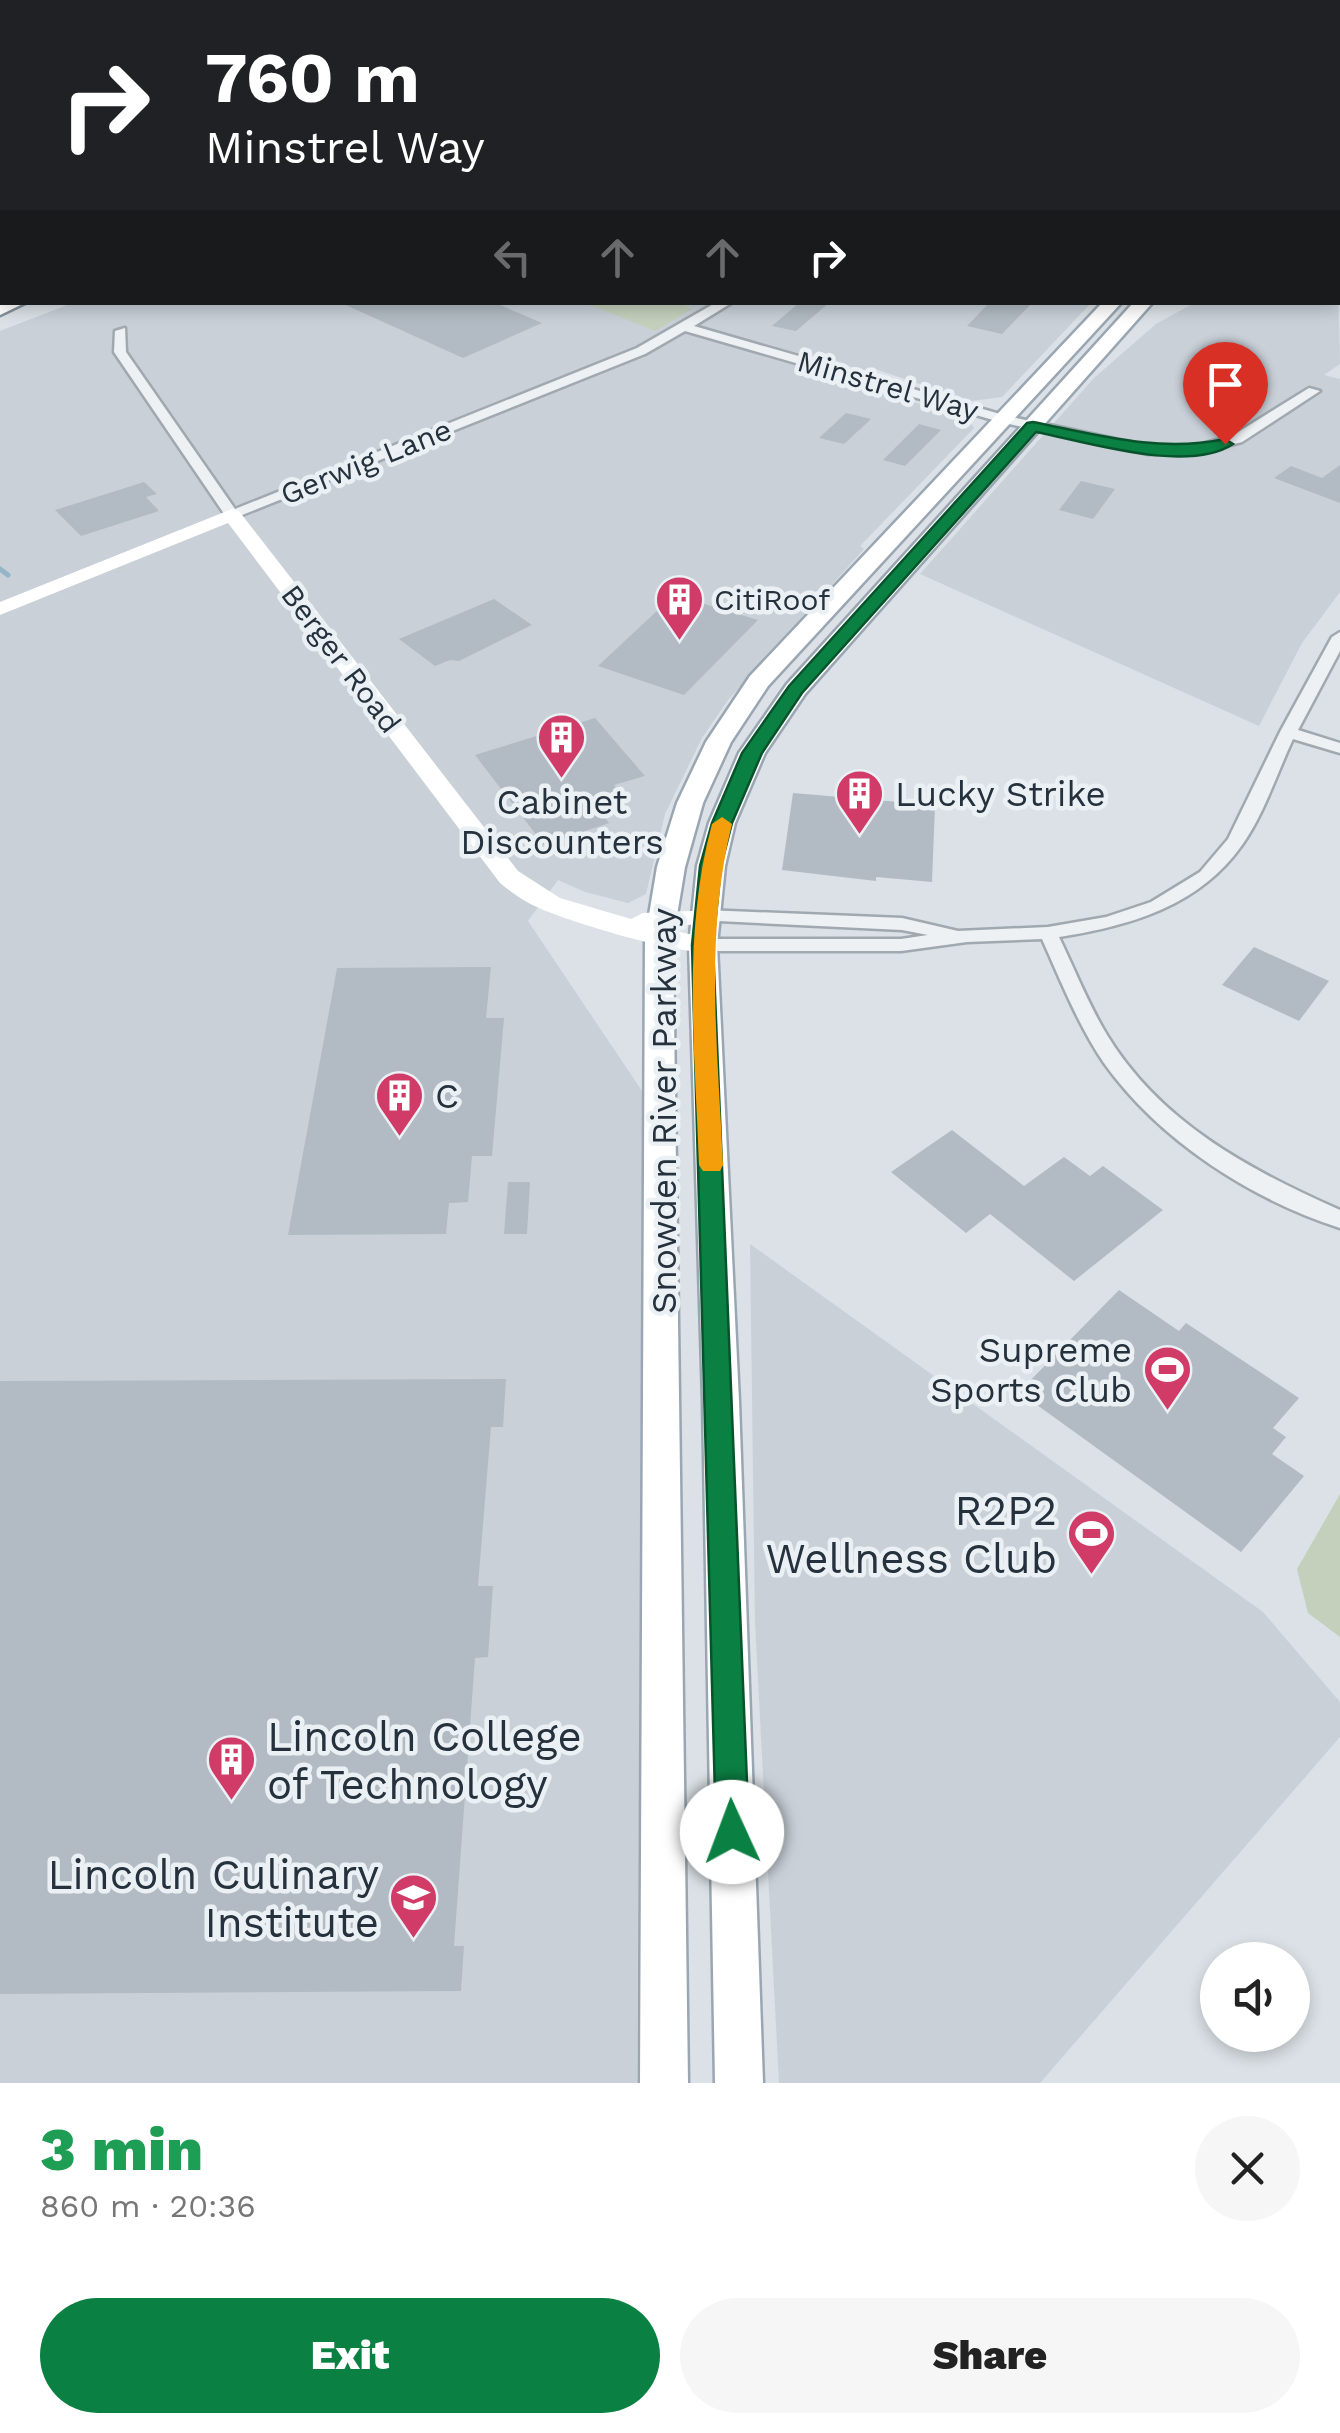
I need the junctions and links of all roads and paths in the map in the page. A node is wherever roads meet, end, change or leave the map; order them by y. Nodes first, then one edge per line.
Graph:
1 (722, 305) edge
2 (1111, 305) edge
3 (1141, 305) edge
4 (1157, 305) edge
5 (687, 328) junction
6 (121, 331) dead end
7 (1114, 336) junction
8 (1314, 391) dead end
9 (1019, 423) junction
10 (232, 516) junction
11 (0, 609) edge
12 (1340, 637) edge
13 (1288, 732) junction
14 (1340, 748) edge
15 (660, 928) junction
16 (704, 930) junction
17 (1048, 933) junction
18 (966, 936) junction
19 (1340, 1220) edge
20 (664, 2083) edge
21 (738, 2083) edge

1 - 5 street, Gerwig Lane
2 - 9 main road, Snowden River Parkway
3 - 7 main road, Snowden River Parkway
4 - 7 main road
5 - 9 street, Minstrel Way
5 - 10 street, Gerwig Lane
6 - 10 street, Berger Road
7 - 9 main road, Snowden River Parkway
8 - 9 street, Minstrel Way
9 - 15 main road, Snowden River Parkway
9 - 16 main road, Snowden River Parkway
10 - 11 street, Gerwig Lane
10 - 15 street, Berger Road
12 - 13 street
13 - 14 street
13 - 17 street
15 - 16 street, Berger Road
15 - 20 main road, Snowden River Parkway
16 - 18 street
16 - 18 street
16 - 21 main road, Snowden River Parkway
17 - 18 street
17 - 19 street

